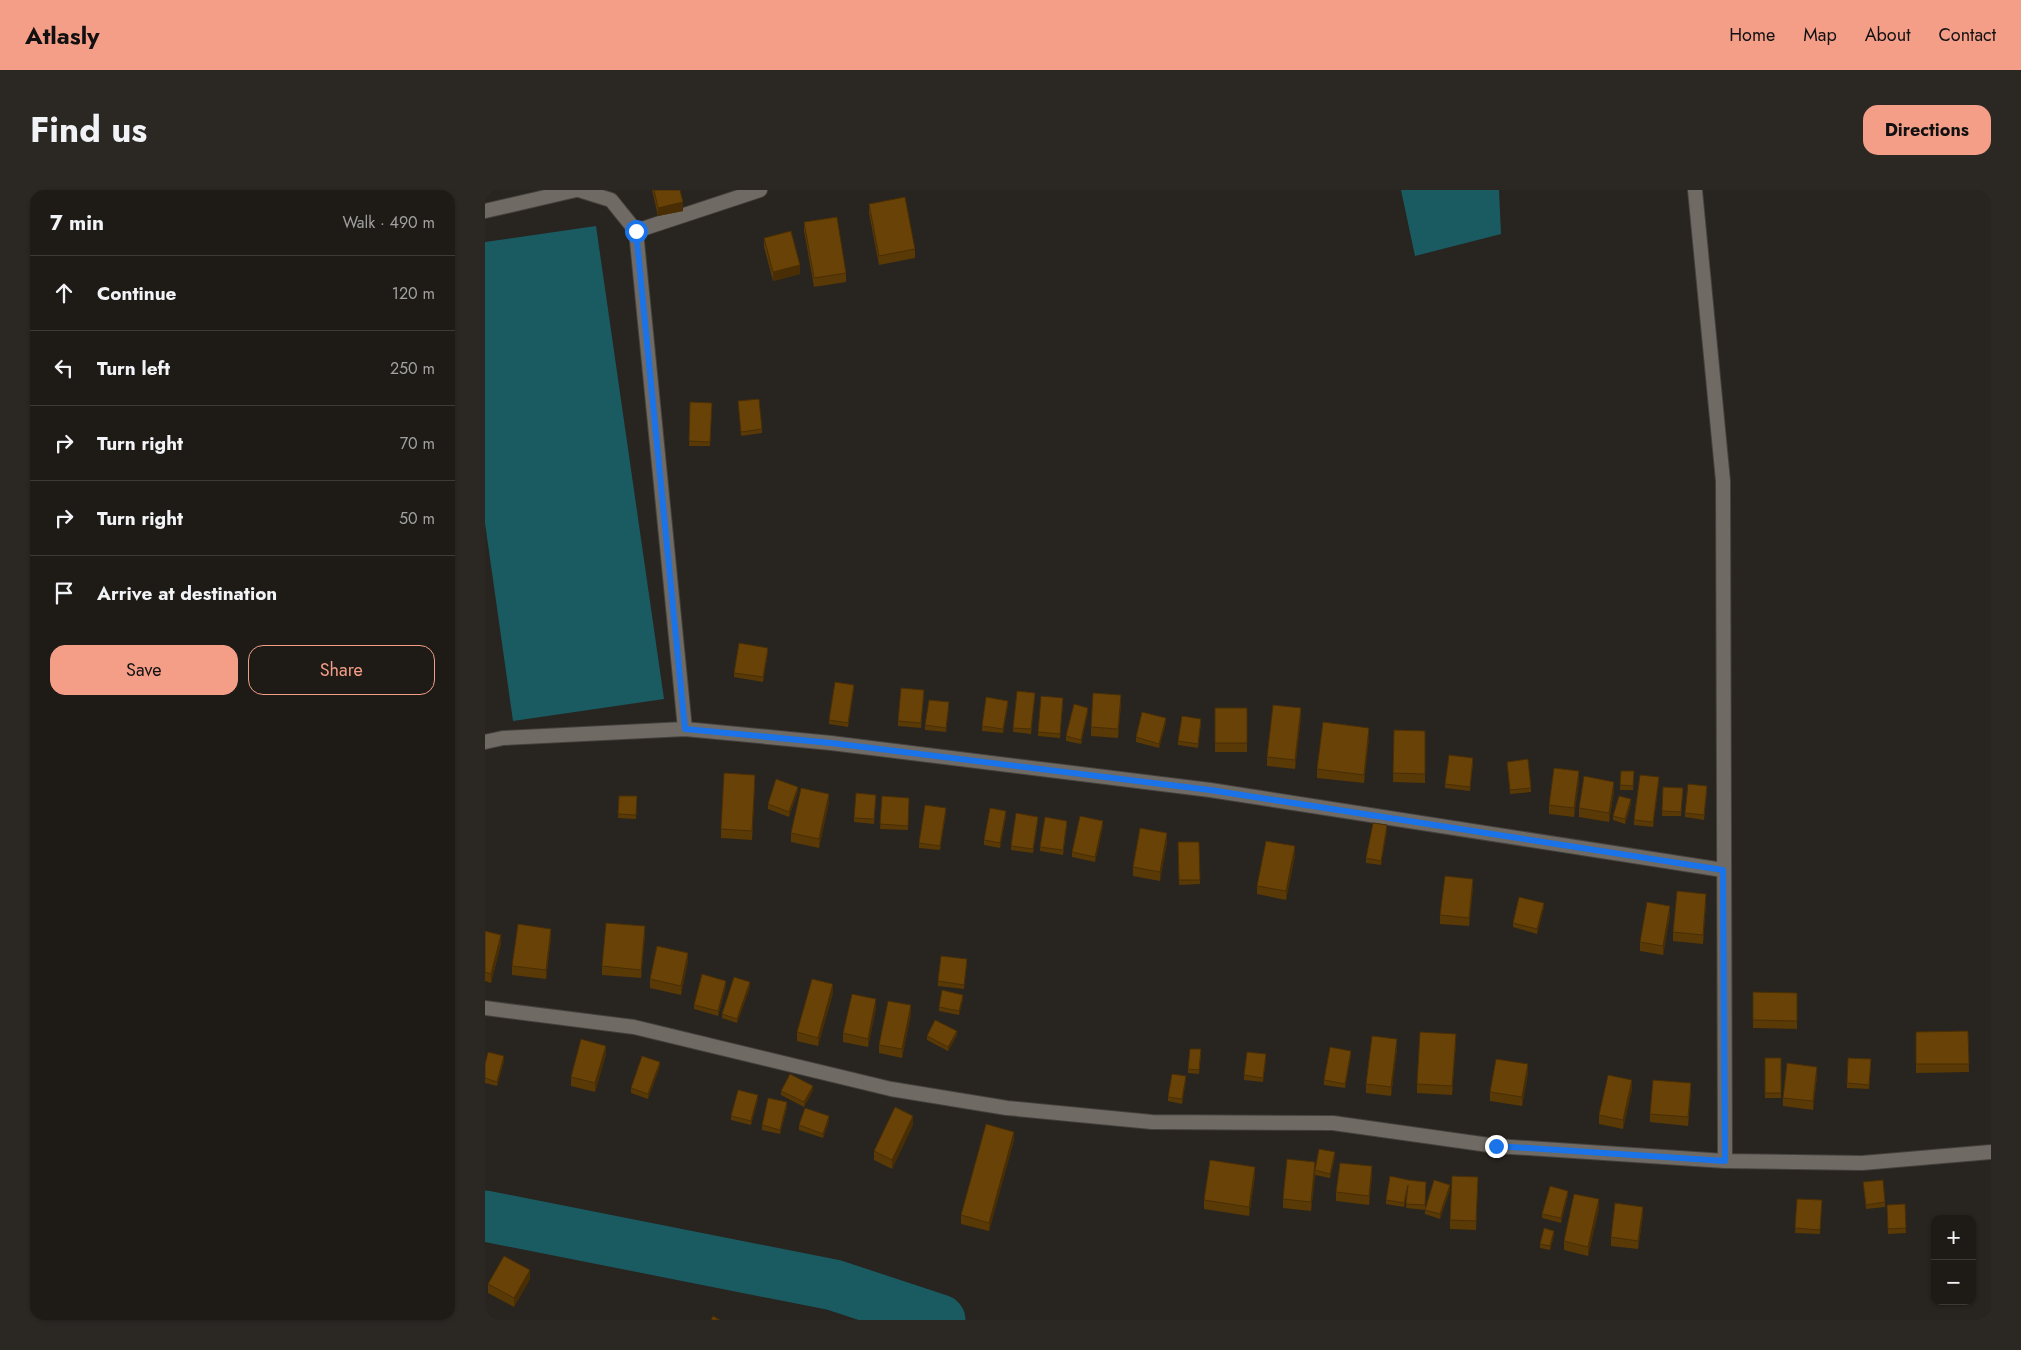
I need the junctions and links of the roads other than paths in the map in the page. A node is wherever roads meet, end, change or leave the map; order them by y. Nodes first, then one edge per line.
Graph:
1 (577, 190) edge
2 (760, 190) edge
3 (1695, 190) edge
4 (485, 211) edge
5 (636, 231) junction
6 (685, 729) junction
7 (485, 742) edge
8 (1723, 870) junction
9 (485, 1008) edge
10 (1991, 1152) edge
11 (1725, 1161) junction

1 - 4 street
1 - 5 street
2 - 5 street
3 - 8 street
5 - 6 street
6 - 7 street
6 - 8 street
8 - 11 street
9 - 11 street
10 - 11 street

